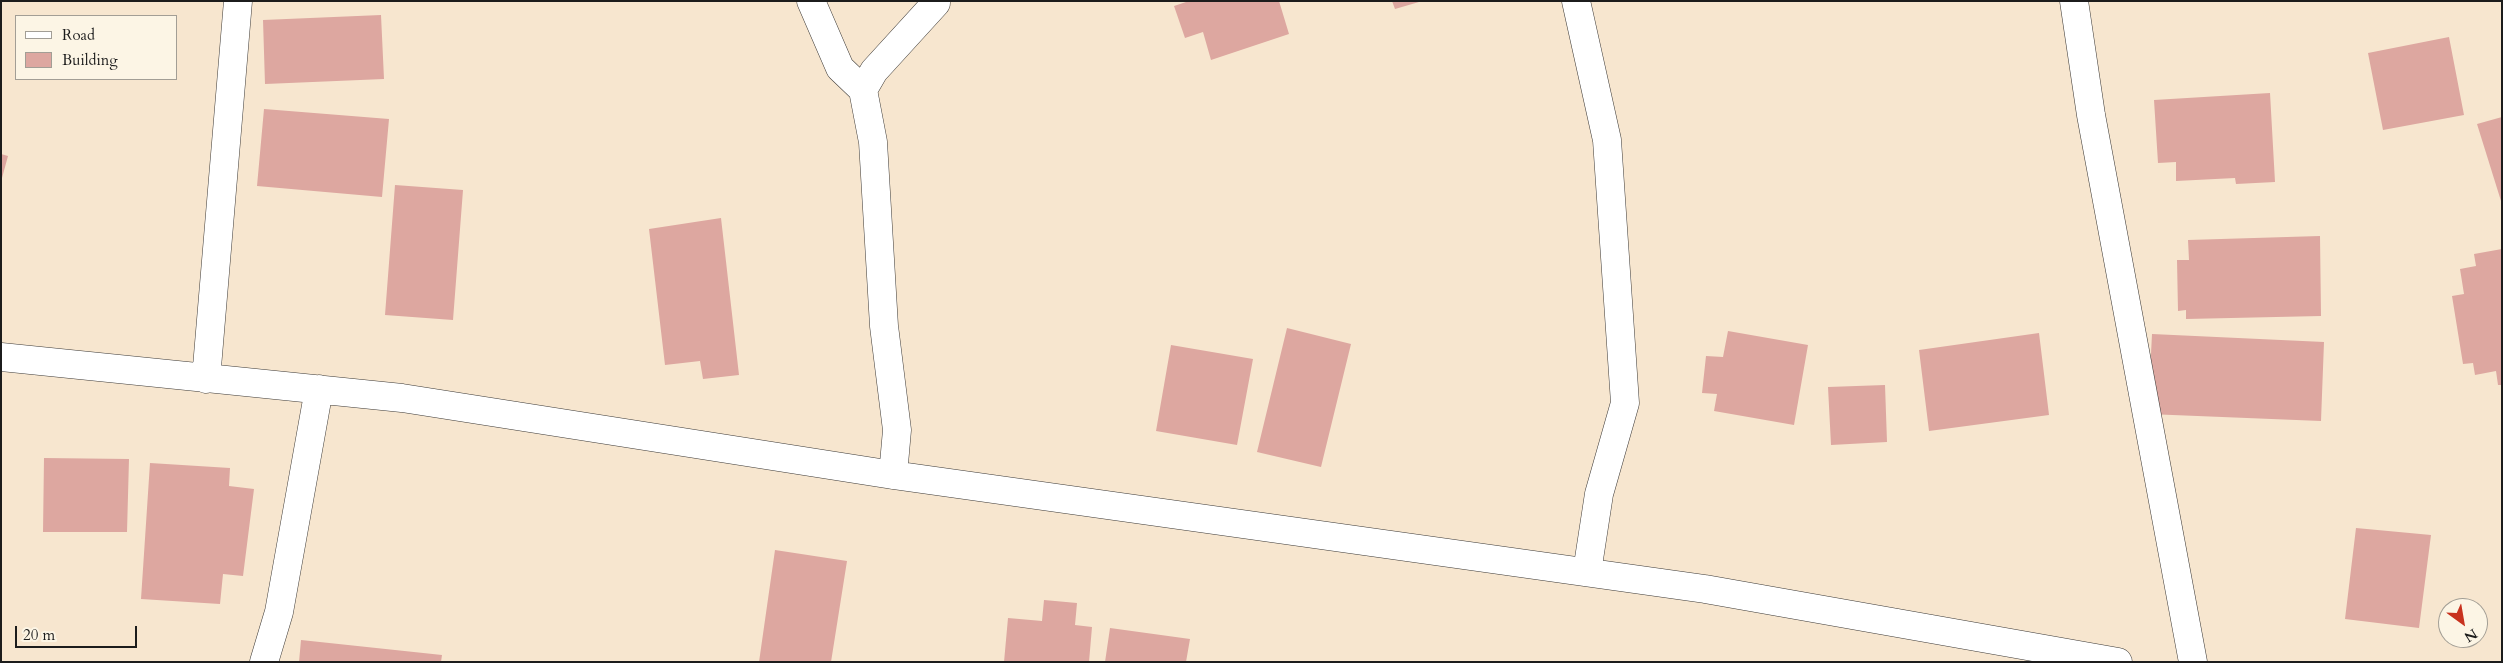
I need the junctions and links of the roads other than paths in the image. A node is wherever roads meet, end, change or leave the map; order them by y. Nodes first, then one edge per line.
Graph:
1 (238, 1) edge
2 (811, 1) edge
3 (1576, 1) edge
4 (2074, 1) edge
5 (936, 3) dead end
6 (862, 90) junction
7 (1, 357) edge
8 (206, 379) junction
9 (319, 389) junction
10 (893, 476) junction
11 (1587, 572) junction
12 (264, 662) edge
13 (2118, 662) edge
14 (2193, 662) edge

1 - 8 street
2 - 6 street
3 - 11 street
4 - 14 street
5 - 6 street
6 - 10 street
7 - 8 street
8 - 9 street
9 - 10 street
9 - 12 street
10 - 11 street
11 - 13 street

